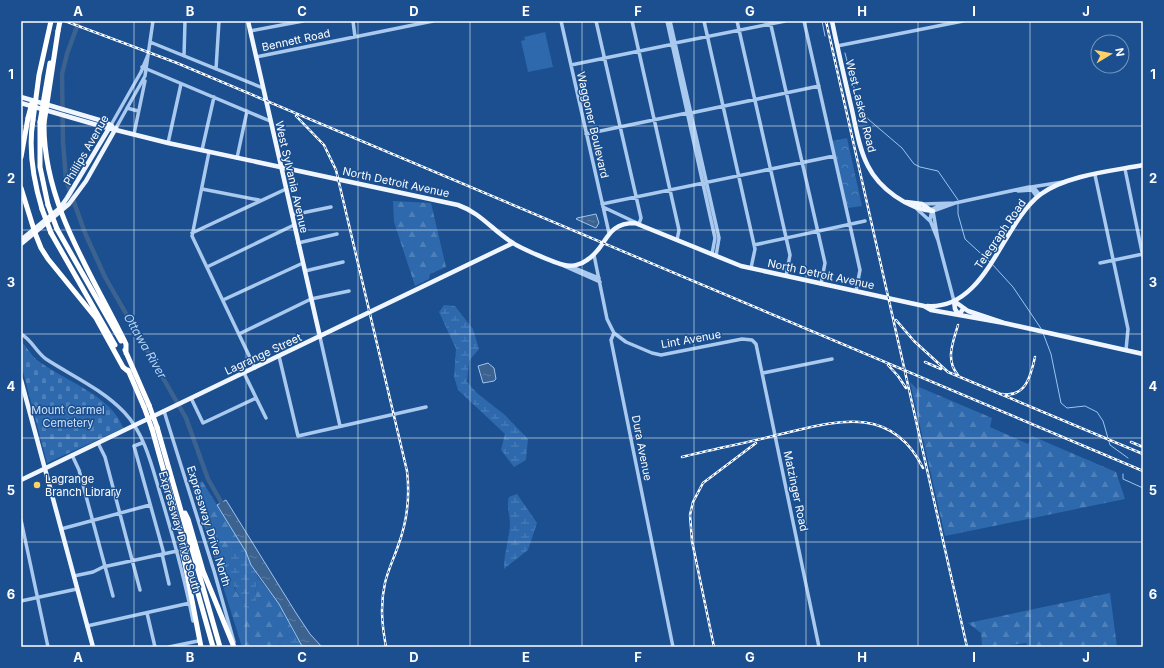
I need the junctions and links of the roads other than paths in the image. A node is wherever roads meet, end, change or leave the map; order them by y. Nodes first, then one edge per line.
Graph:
1 (51, 21) edge
2 (60, 21) edge
3 (153, 21) edge
4 (185, 21) edge
5 (219, 21) edge
6 (248, 21) edge
7 (303, 21) edge
8 (352, 21) edge
9 (433, 21) edge
10 (561, 21) edge
11 (596, 21) edge
12 (632, 21) edge
13 (667, 21) edge
14 (670, 21) edge
15 (704, 21) edge
16 (737, 21) edge
17 (785, 21) edge
18 (804, 21) edge
19 (832, 21) edge
20 (963, 21) edge
21 (771, 22) edge
22 (413, 23) edge
23 (739, 30) junction
24 (250, 31) junction
25 (356, 37) junction
26 (707, 37) junction
27 (150, 42) junction
28 (674, 44) junction
29 (837, 46) junction
30 (639, 51) junction
31 (148, 55) junction
32 (184, 56) junction
33 (256, 57) junction
34 (605, 58) junction
35 (570, 65) junction
36 (142, 67) junction
37 (147, 69) junction
38 (216, 69) junction
39 (145, 76) junction
40 (181, 84) junction
41 (818, 86) junction
42 (263, 88) junction
43 (130, 90) junction
44 (136, 93) junction
45 (787, 93) junction
46 (21, 97) edge
47 (214, 97) junction
48 (755, 100) junction
49 (123, 102) junction
50 (21, 103) edge
51 (723, 106) junction
52 (128, 107) junction
53 (138, 111) junction
54 (247, 112) junction
55 (689, 113) junction
56 (30, 119) junction
57 (655, 120) junction
58 (270, 121) junction
59 (42, 122) junction
60 (110, 126) junction
61 (620, 127) junction
62 (117, 129) junction
63 (134, 134) junction
64 (586, 134) junction
65 (168, 143) junction
66 (202, 150) junction
67 (209, 152) junction
68 (834, 156) junction
69 (21, 157) edge
70 (237, 158) junction
71 (802, 162) junction
72 (1143, 165) edge
73 (281, 167) junction
74 (771, 169) junction
75 (1125, 169) junction
76 (1096, 174) junction
77 (738, 175) junction
78 (704, 182) junction
79 (1068, 182) junction
80 (1031, 187) junction
81 (21, 188) edge
82 (202, 188) junction
83 (286, 189) junction
84 (670, 190) junction
85 (1017, 190) junction
86 (1039, 196) junction
87 (636, 197) junction
88 (260, 201) junction
89 (906, 202) junction
90 (955, 203) junction
91 (66, 204) junction
92 (922, 204) junction
93 (944, 204) junction
94 (602, 205) junction
95 (331, 207) dead end
96 (914, 207) junction
97 (60, 211) junction
98 (932, 211) junction
99 (292, 215) junction
100 (865, 221) dead end
101 (931, 223) junction
102 (639, 224) junction
103 (850, 225) junction
104 (294, 226) junction
105 (34, 231) junction
106 (818, 231) junction
107 (192, 233) junction
108 (609, 233) junction
109 (337, 234) dead end
110 (786, 238) junction
111 (21, 240) edge
112 (677, 240) junction
113 (938, 240) junction
114 (298, 243) junction
115 (21, 244) edge
116 (513, 244) junction
117 (754, 245) junction
118 (594, 255) junction
119 (714, 255) junction
120 (1143, 255) edge
121 (1113, 260) junction
122 (303, 262) junction
123 (343, 262) dead end
124 (1100, 263) dead end
125 (566, 265) junction
126 (207, 267) junction
127 (751, 268) junction
128 (305, 271) junction
129 (786, 276) junction
130 (599, 280) junction
131 (821, 284) junction
132 (348, 291) dead end
133 (856, 291) junction
134 (311, 299) junction
135 (223, 300) junction
136 (954, 301) junction
137 (924, 306) junction
138 (963, 309) junction
139 (959, 316) junction
140 (1004, 323) junction
141 (614, 333) junction
142 (21, 334) edge
143 (239, 334) junction
144 (320, 337) junction
145 (752, 340) joint
146 (1126, 350) junction
147 (126, 353) junction
148 (1143, 354) edge
149 (279, 356) junction
150 (832, 359) dead end
151 (255, 368) junction
152 (129, 372) junction
153 (244, 373) junction
154 (763, 373) junction
155 (21, 380) edge
156 (23, 395) edge
157 (256, 398) junction
158 (189, 399) junction
159 (147, 406) junction
160 (426, 407) dead end
161 (164, 411) junction
162 (266, 418) dead end
163 (134, 426) junction
164 (340, 426) junction
165 (155, 428) junction
166 (98, 443) junction
167 (142, 443) junction
168 (72, 455) junction
169 (44, 468) junction
170 (21, 480) edge
171 (150, 505) junction
172 (181, 507) junction
173 (120, 513) junction
174 (21, 520) edge
175 (92, 520) junction
176 (61, 529) junction
177 (182, 534) junction
178 (177, 551) junction
179 (163, 554) junction
180 (132, 561) junction
181 (105, 567) junction
182 (74, 576) junction
183 (169, 584) dead end
184 (77, 589) junction
185 (140, 590) dead end
186 (113, 596) dead end
187 (37, 597) junction
188 (21, 601) edge
189 (190, 603) junction
190 (147, 613) junction
191 (87, 626) junction
192 (198, 641) junction
193 (48, 647) edge
194 (92, 647) edge
195 (155, 647) edge
196 (170, 647) edge
197 (200, 647) edge
198 (213, 647) edge
199 (220, 647) edge
200 (235, 647) edge
201 (673, 647) edge
202 (819, 647) edge

1 - 56 highway, bridge
2 - 59 highway, bridge
3 - 27 street, Phillips Avenue
4 - 32 street
5 - 38 street
6 - 24 main road, West Sylvania Avenue
7 - 24 street
8 - 25 street
9 - 22 street, Bennett Road
10 - 35 street, Waggoner Boulevard
11 - 34 street
12 - 30 street
13 - 28 street
14 - 28 street
15 - 26 street
16 - 23 street
17 - 21 street
18 - 41 street
19 - 29 main road, West Laskey Road
20 - 29 street
21 - 23 street
21 - 45 street
22 - 25 street, Bennett Road
23 - 26 street
23 - 48 street
24 - 33 main road, West Sylvania Avenue
25 - 33 street, Bennett Road
26 - 28 street
26 - 51 street
27 - 31 street, Phillips Avenue
27 - 32 street
28 - 30 street
28 - 55 street
29 - 89 main road, West Laskey Road
30 - 34 street
30 - 57 street
31 - 36 street, Phillips Avenue
31 - 37 street, Phillips Avenue
32 - 38 street
33 - 42 main road, West Sylvania Avenue
34 - 35 street
34 - 61 street
35 - 64 street, Waggoner Boulevard
36 - 37 street
36 - 43 street, Phillips Avenue
37 - 39 street, Phillips Avenue
37 - 40 street
38 - 42 street
39 - 44 street, Phillips Avenue
39 - 53 street, Phillips Avenue
40 - 47 street
40 - 65 street
41 - 45 street
41 - 68 street
42 - 58 main road, West Sylvania Avenue
43 - 44 street
43 - 49 street, Phillips Avenue
44 - 52 street, Phillips Avenue
45 - 48 street
45 - 71 street
46 - 60 main road, North Detroit Avenue
47 - 54 street
47 - 66 street
48 - 51 street
48 - 74 street
49 - 52 street
49 - 60 street, Phillips Avenue
50 - 60 main road, North Detroit Avenue
51 - 55 street
51 - 77 street
52 - 53 street
52 - 62 street, Phillips Avenue
53 - 63 street, Phillips Avenue
54 - 58 street
54 - 70 street
55 - 57 street
55 - 78 street
56 - 69 highway
56 - 152 highway, bridge
57 - 61 street
57 - 84 street
58 - 73 main road, West Sylvania Avenue
59 - 97 highway
59 - 147 highway, bridge
60 - 62 main road, North Detroit Avenue
60 - 91 main road, Phillips Avenue
61 - 64 street
61 - 87 street
62 - 63 main road, North Detroit Avenue
62 - 91 main road, Phillips Avenue
63 - 65 main road, North Detroit Avenue
64 - 94 street, Waggoner Boulevard
65 - 66 main road, North Detroit Avenue
66 - 67 main road, North Detroit Avenue
67 - 70 main road, North Detroit Avenue
67 - 82 street
68 - 71 street
68 - 103 street
70 - 73 main road, North Detroit Avenue
71 - 74 street
71 - 106 street
72 - 75 main road, Telegraph Road
73 - 83 main road, West Sylvania Avenue
73 - 116 main road, North Detroit Avenue
74 - 77 street
74 - 110 street
75 - 76 main road, Telegraph Road
75 - 120 street
76 - 79 main road, Telegraph Road
76 - 121 street
77 - 78 street
77 - 117 street
78 - 84 street
78 - 119 street
79 - 80 street
79 - 86 main road, Telegraph Road
80 - 85 street
80 - 86 street
81 - 105 highway
82 - 88 street
82 - 107 street
83 - 88 street
83 - 99 main road, West Sylvania Avenue
84 - 87 street
84 - 112 street
85 - 86 street
85 - 90 street
86 - 136 main road, Telegraph Road
87 - 94 street
87 - 102 street
88 - 107 street
89 - 92 main road, West Laskey Road
89 - 96 main road, West Laskey Road
90 - 93 street
90 - 98 street
91 - 97 main road, Phillips Avenue
92 - 93 street
92 - 98 main road, West Laskey Road
93 - 98 street
94 - 102 street, North Detroit Avenue
94 - 108 street, Waggoner Boulevard
95 - 99 street
96 - 98 main road, West Laskey Road
96 - 101 street, West Laskey Road
97 - 105 main road, Phillips Avenue
97 - 147 highway
98 - 101 street
98 - 113 street
99 - 104 main road, West Sylvania Avenue
100 - 103 street
101 - 113 street
102 - 108 main road
102 - 112 main road, North Detroit Avenue
103 - 106 street
103 - 133 street
104 - 114 main road, West Sylvania Avenue
104 - 126 street
105 - 111 main road, Phillips Avenue
105 - 115 main road
105 - 152 highway
106 - 110 street
106 - 131 street
107 - 126 street
108 - 118 main road
109 - 114 street
110 - 117 street
110 - 129 street
112 - 119 main road, North Detroit Avenue
113 - 136 street
114 - 122 main road, West Sylvania Avenue
116 - 125 main road, North Detroit Avenue
116 - 144 main road, Lagrange Street
117 - 127 street
118 - 125 main road
118 - 130 street, Dura Avenue
119 - 127 main road, North Detroit Avenue
120 - 121 street
121 - 124 street
121 - 146 street
122 - 128 main road, West Sylvania Avenue
122 - 135 street
123 - 128 street
125 - 130 street
126 - 135 street
127 - 129 main road, North Detroit Avenue
128 - 134 main road, West Sylvania Avenue
129 - 131 main road, North Detroit Avenue
130 - 141 street, Dura Avenue
131 - 133 main road, North Detroit Avenue
132 - 134 street
133 - 137 main road, North Detroit Avenue
134 - 143 street
134 - 144 main road, West Sylvania Avenue
135 - 143 street
136 - 137 main road, Telegraph Road
136 - 138 main road, North Detroit Avenue
136 - 139 main road
137 - 139 main road, North Detroit Avenue
138 - 139 main road
138 - 140 main road, North Detroit Avenue
139 - 140 main road, North Detroit Avenue
140 - 146 main road, North Detroit Avenue
141 - 145 street, Lint Avenue
141 - 201 street, Dura Avenue
142 - 163 street, Expressway Drive South
143 - 151 street
144 - 149 main road, Lagrange Street
144 - 164 street
145 - 154 street, Matzinger Road
146 - 148 main road, North Detroit Avenue
147 - 159 highway
149 - 151 main road, Lagrange Street
149 - 164 street
150 - 154 street
151 - 153 main road, Lagrange Street
152 - 159 highway
153 - 157 street
153 - 158 main road, Lagrange Street
154 - 202 street, Matzinger Road
155 - 156 main road
156 - 169 main road
157 - 158 street
157 - 162 street
158 - 161 main road, Lagrange Street
159 - 165 highway, bridge
160 - 164 street
161 - 163 main road, Lagrange Street
161 - 200 street, Expressway Drive North
163 - 166 main road, Lagrange Street
163 - 167 street, Expressway Drive South
165 - 172 highway
165 - 177 highway
166 - 168 main road, Lagrange Street
166 - 173 street
167 - 171 street
167 - 178 street, Expressway Drive South
168 - 169 main road, Lagrange Street
168 - 175 street
169 - 170 main road, Lagrange Street
169 - 176 main road
171 - 173 street
171 - 179 street
172 - 199 highway
172 - 200 highway
173 - 175 street
173 - 180 street
174 - 187 street
175 - 176 street
175 - 181 street
176 - 182 main road
177 - 197 highway
177 - 198 highway
178 - 179 street
178 - 189 street, Expressway Drive South
179 - 180 street
179 - 183 street
180 - 181 street
180 - 185 street
181 - 182 street
181 - 186 street
182 - 184 main road
184 - 187 street
184 - 191 main road
187 - 188 street
187 - 193 street
189 - 190 street
189 - 192 street, Expressway Drive South
190 - 191 street
190 - 195 street
191 - 194 main road
192 - 196 street
192 - 197 street, Expressway Drive South

